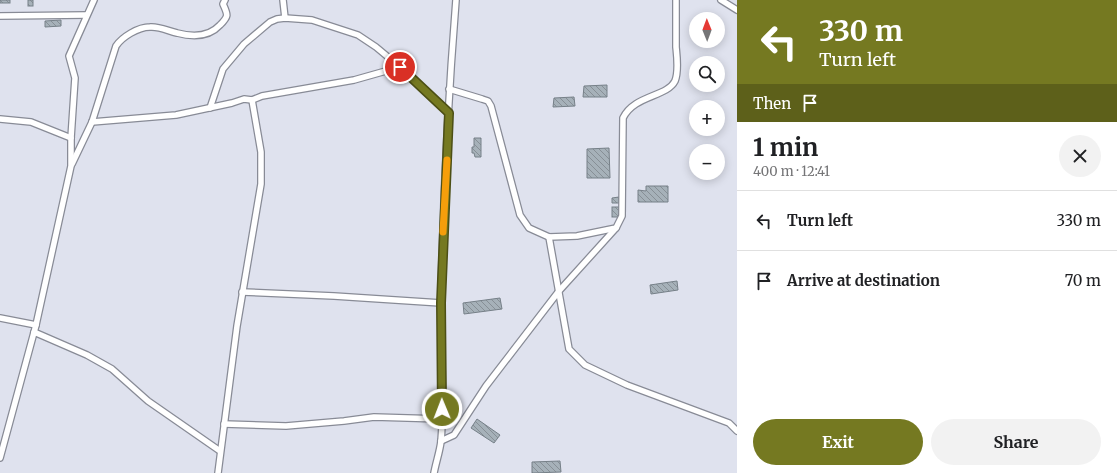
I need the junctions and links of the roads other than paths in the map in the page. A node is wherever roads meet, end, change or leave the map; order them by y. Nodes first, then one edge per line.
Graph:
1 (94, 0) edge
2 (225, 0) edge
3 (282, 0) edge
4 (456, 0) edge
5 (676, 0) edge
6 (724, 1) edge
7 (737, 10) edge
8 (86, 15) junction
9 (0, 16) edge
10 (285, 18) junction
11 (400, 67) junction
12 (449, 89) junction
13 (252, 100) junction
14 (210, 108) junction
15 (449, 113) junction
16 (0, 119) edge
17 (92, 122) junction
18 (70, 138) junction
19 (71, 166) junction
20 (616, 228) junction
21 (549, 237) junction
22 (242, 292) junction
23 (559, 292) junction
24 (441, 303) junction
25 (0, 318) edge
26 (36, 326) junction
27 (34, 332) junction
28 (442, 419) junction
29 (224, 424) junction
30 (737, 431) edge
31 (441, 441) junction
32 (220, 451) junction
33 (0, 458) edge
34 (218, 473) edge
35 (434, 473) edge

1 - 8 street
2 - 17 street
3 - 10 street
4 - 12 street
5 - 20 street
6 - 7 street
8 - 9 street
8 - 18 street
10 - 11 street
10 - 14 street
11 - 13 street
11 - 15 street
12 - 15 street
12 - 21 street
13 - 14 street
13 - 22 street
14 - 17 street
15 - 24 street
16 - 18 street
17 - 19 street
18 - 19 street
19 - 26 street
20 - 21 street
20 - 23 street
21 - 23 street
22 - 24 street
22 - 29 street
23 - 30 street
23 - 31 street
24 - 28 street
25 - 26 street
26 - 27 street
27 - 32 street
27 - 33 street
28 - 29 street
28 - 31 street
29 - 32 street
31 - 35 street
32 - 34 street

